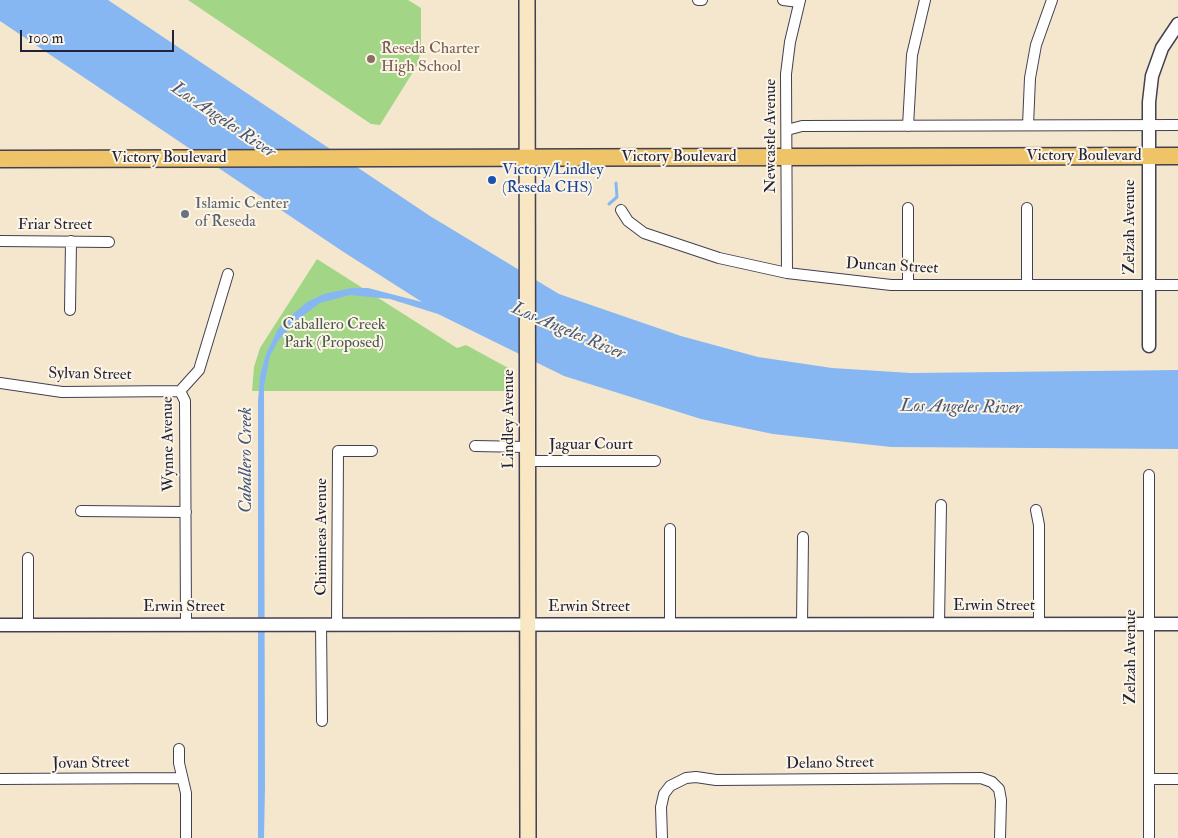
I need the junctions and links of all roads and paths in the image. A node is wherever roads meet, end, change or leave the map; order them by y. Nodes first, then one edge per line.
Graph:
1 (527, 0) edge
2 (783, 0) edge
3 (925, 0) edge
4 (1052, 0) edge
5 (799, 1) edge
6 (1178, 24) edge
7 (1028, 125) junction
8 (1148, 125) junction
9 (1178, 125) edge
10 (908, 126) junction
11 (787, 130) junction
12 (1147, 156) junction
13 (1178, 156) edge
14 (787, 157) junction
15 (527, 158) junction
16 (0, 159) edge
17 (908, 208) dead end
18 (1028, 208) dead end
19 (621, 210) dead end
20 (0, 241) edge
21 (71, 242) junction
22 (109, 242) dead end
23 (787, 273) junction
24 (228, 274) dead end
25 (908, 285) junction
26 (1027, 285) junction
27 (1148, 285) junction
28 (1178, 285) edge
29 (70, 310) dead end
30 (1149, 346) dead end
31 (0, 383) edge
32 (180, 391) junction
33 (475, 446) dead end
34 (372, 451) dead end
35 (527, 454) junction
36 (655, 461) dead end
37 (1149, 475) dead end
38 (941, 506) dead end
39 (1036, 510) dead end
40 (81, 511) dead end
41 (186, 512) junction
42 (670, 529) dead end
43 (803, 537) dead end
44 (28, 558) dead end
45 (939, 623) junction
46 (0, 624) edge
47 (28, 624) junction
48 (186, 624) junction
49 (321, 624) junction
50 (337, 624) junction
51 (526, 624) junction
52 (670, 624) junction
53 (802, 624) junction
54 (1039, 624) junction
55 (1148, 624) junction
56 (1178, 624) edge
57 (322, 721) dead end
58 (179, 750) dead end
59 (182, 778) junction
60 (0, 779) edge
61 (1149, 779) junction
62 (1178, 779) edge
63 (186, 838) edge
64 (528, 838) edge
65 (662, 838) edge
66 (1000, 838) edge
67 (1149, 838) edge

1 - 15 main road, Lindley Avenue
2 - 5 street
3 - 10 street
4 - 7 street
5 - 11 street, Newcastle Avenue
6 - 8 street, Zelzah Avenue
7 - 8 street, Victory Boulevard
7 - 10 street, Victory Boulevard
8 - 9 street, Victory Boulevard
8 - 12 street, Zelzah Avenue
10 - 11 street, Victory Boulevard
11 - 14 street, Newcastle Avenue
12 - 13 main road, Victory Boulevard
12 - 14 main road, Victory Boulevard
12 - 27 street, Zelzah Avenue
14 - 15 main road, Victory Boulevard
14 - 23 street, Newcastle Avenue
15 - 16 main road, Victory Boulevard
15 - 35 main road, Lindley Avenue
17 - 25 street
18 - 26 street
19 - 23 street, Duncan Street
20 - 21 street, Friar Street
21 - 22 street, Friar Street
21 - 29 street
23 - 25 street, Duncan Street
24 - 32 street, Wynne Avenue
25 - 26 street, Duncan Street
26 - 27 street, Duncan Street
27 - 28 street, Duncan Street
27 - 30 street, Zelzah Avenue
31 - 32 street, Sylvan Street
32 - 41 street, Wynne Avenue
33 - 35 street, Jaguar Court
34 - 50 street, Chimineas Avenue
35 - 36 street, Jaguar Court
35 - 51 main road, Lindley Avenue
37 - 55 street, Zelzah Avenue
38 - 45 street
39 - 54 street
40 - 41 street
41 - 48 street, Wynne Avenue
42 - 52 street
43 - 53 street
44 - 47 street
45 - 53 street, Erwin Street
45 - 54 street, Erwin Street
46 - 47 street, Erwin Street
47 - 48 street, Erwin Street
48 - 49 street, Erwin Street
49 - 50 street, Erwin Street
49 - 57 street
50 - 51 street, Erwin Street
51 - 52 street, Erwin Street
51 - 64 main road, Lindley Avenue
52 - 53 street, Erwin Street
54 - 55 street, Erwin Street
55 - 56 street, Erwin Street
55 - 61 street, Zelzah Avenue
58 - 59 street
59 - 60 street, Jovan Street
59 - 63 street
61 - 62 street
61 - 67 street, Zelzah Avenue
65 - 66 street, Delano Street

